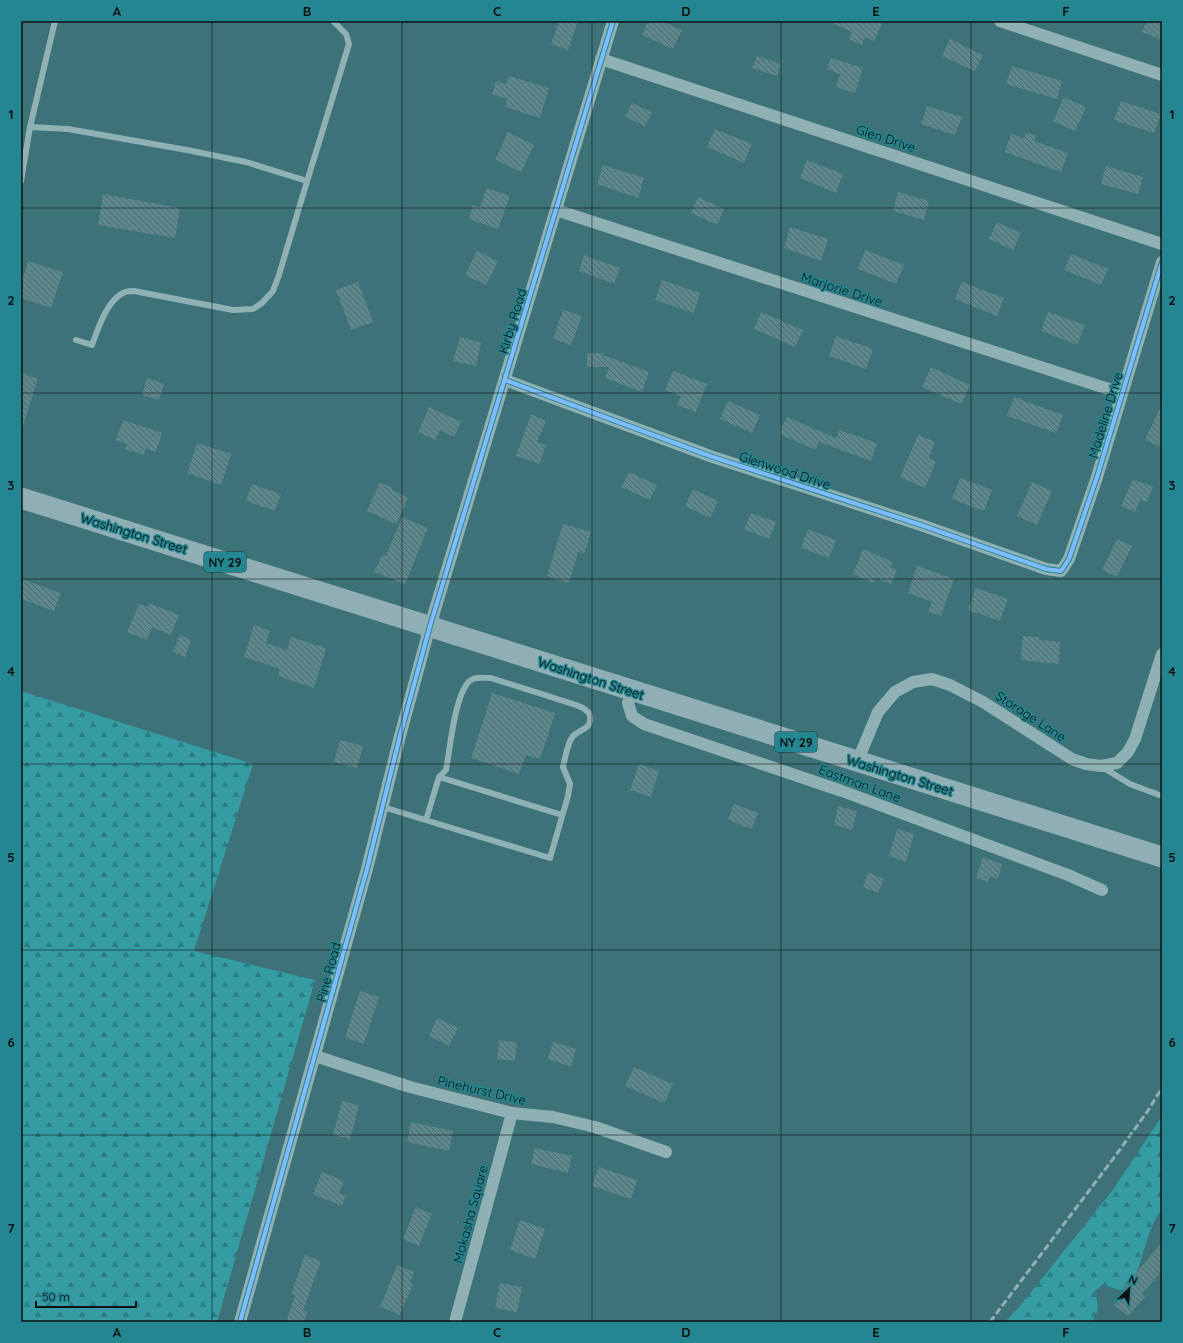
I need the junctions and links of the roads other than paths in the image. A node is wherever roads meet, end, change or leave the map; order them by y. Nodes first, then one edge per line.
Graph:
1 (55, 21) edge
2 (332, 21) edge
3 (613, 21) edge
4 (1000, 21) edge
5 (601, 59) junction
6 (1162, 74) edge
7 (30, 127) junction
8 (307, 180) junction
9 (21, 181) edge
10 (556, 210) junction
11 (1162, 244) edge
12 (1162, 262) edge
13 (76, 340) dead end
14 (505, 380) junction
15 (1121, 393) junction
16 (21, 498) edge
17 (1062, 570) joint
18 (430, 626) junction
19 (1162, 654) edge
20 (632, 691) junction
21 (857, 762) junction
22 (1100, 766) junction
23 (439, 777) junction
24 (1162, 796) edge
25 (382, 807) junction
26 (562, 815) junction
27 (426, 820) junction
28 (1162, 857) edge
29 (1102, 890) dead end
30 (315, 1056) junction
31 (512, 1113) junction
32 (666, 1152) dead end
33 (240, 1322) edge
34 (455, 1322) edge

1 - 7 lane
2 - 8 lane
3 - 5 street, Kirby Road
4 - 6 street
5 - 10 street, Kirby Road
5 - 11 street, Glen Drive
7 - 8 lane
7 - 9 lane
8 - 13 lane
10 - 14 street, Kirby Road
10 - 15 street, Marjorie Drive
12 - 15 street, Madeline Drive
14 - 17 street, Glenwood Drive
14 - 18 street, Kirby Road
15 - 17 street, Madeline Drive
16 - 18 highway, Washington Street / NY 29
18 - 20 highway, Washington Street / NY 29
18 - 25 street, Pine Road
19 - 22 street, Storage Lane
20 - 21 highway, Washington Street / NY 29
20 - 29 street, Eastman Lane
21 - 22 street, Storage Lane
21 - 28 highway, Washington Street / NY 29
22 - 24 lane
23 - 26 lane
23 - 26 lane
23 - 27 lane
25 - 27 lane
25 - 30 street, Pine Road
26 - 27 lane
30 - 31 street, Pinehurst Drive
30 - 33 street, Pine Road
31 - 32 street, Pinehurst Drive
31 - 34 street, Mokasha Square

